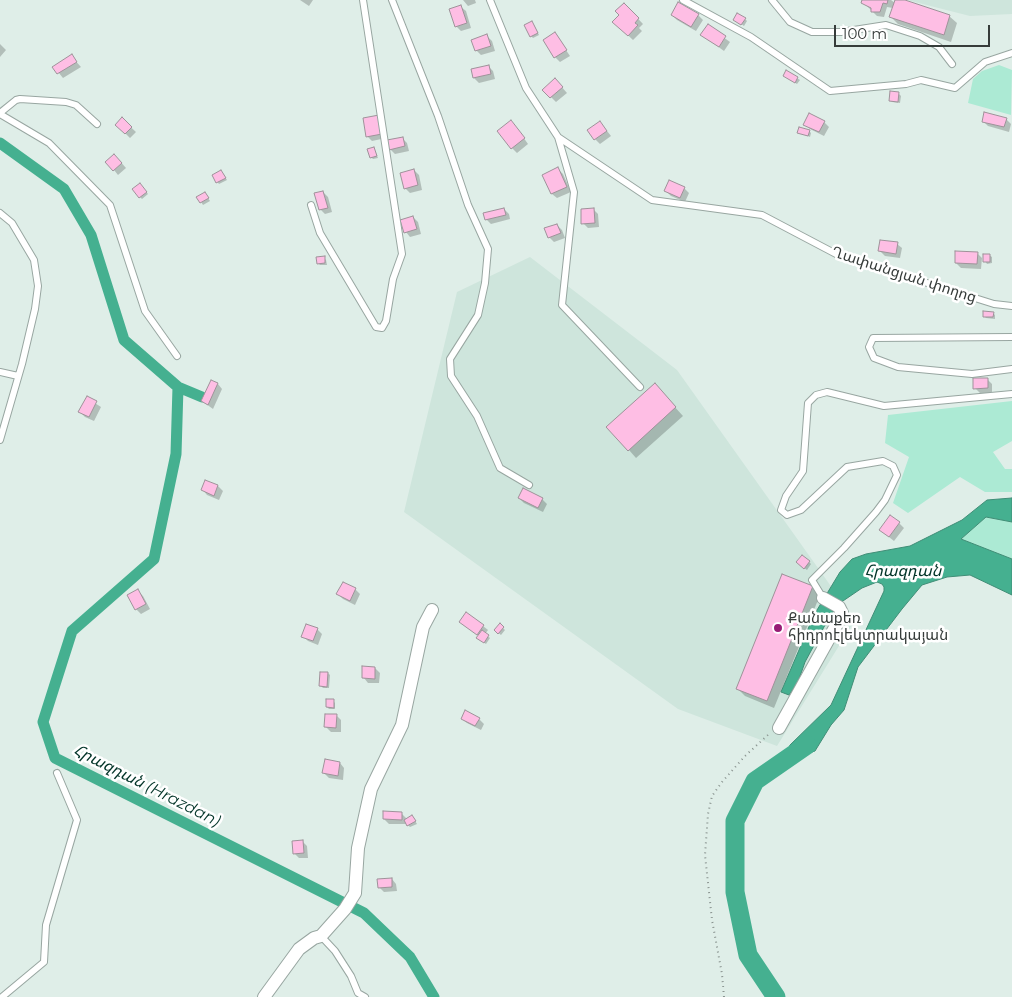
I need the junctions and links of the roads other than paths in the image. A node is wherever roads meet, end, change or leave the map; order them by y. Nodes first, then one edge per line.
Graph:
1 (363, 0) edge
2 (392, 0) edge
3 (490, 0) edge
4 (683, 0) edge
5 (772, 0) edge
6 (1012, 53) edge
7 (952, 64) dead end
8 (0, 113) edge
9 (97, 124) dead end
10 (558, 137) junction
11 (311, 205) dead end
12 (0, 213) edge
13 (1012, 306) edge
14 (1012, 337) edge
15 (177, 356) dead end
16 (1012, 369) edge
17 (0, 372) edge
18 (18, 376) junction
19 (640, 387) dead end
20 (1012, 394) edge
21 (0, 440) edge
22 (529, 485) dead end
23 (823, 598) joint
24 (432, 610) dead end
25 (779, 728) road end
26 (57, 773) dead end
27 (321, 936) junction
28 (2, 997) edge
29 (264, 997) edge
30 (365, 997) edge

1 - 11 lane
2 - 22 lane
3 - 10 lane, Ղափանցյան փողոց
4 - 6 lane
5 - 7 lane
8 - 9 lane
8 - 15 lane
10 - 13 lane, Ղափանցյան փողոց
10 - 19 lane
12 - 18 lane
14 - 16 lane
17 - 18 lane
18 - 21 lane
20 - 23 lane
23 - 25 street
24 - 27 street
26 - 28 lane
27 - 29 street
27 - 30 lane

